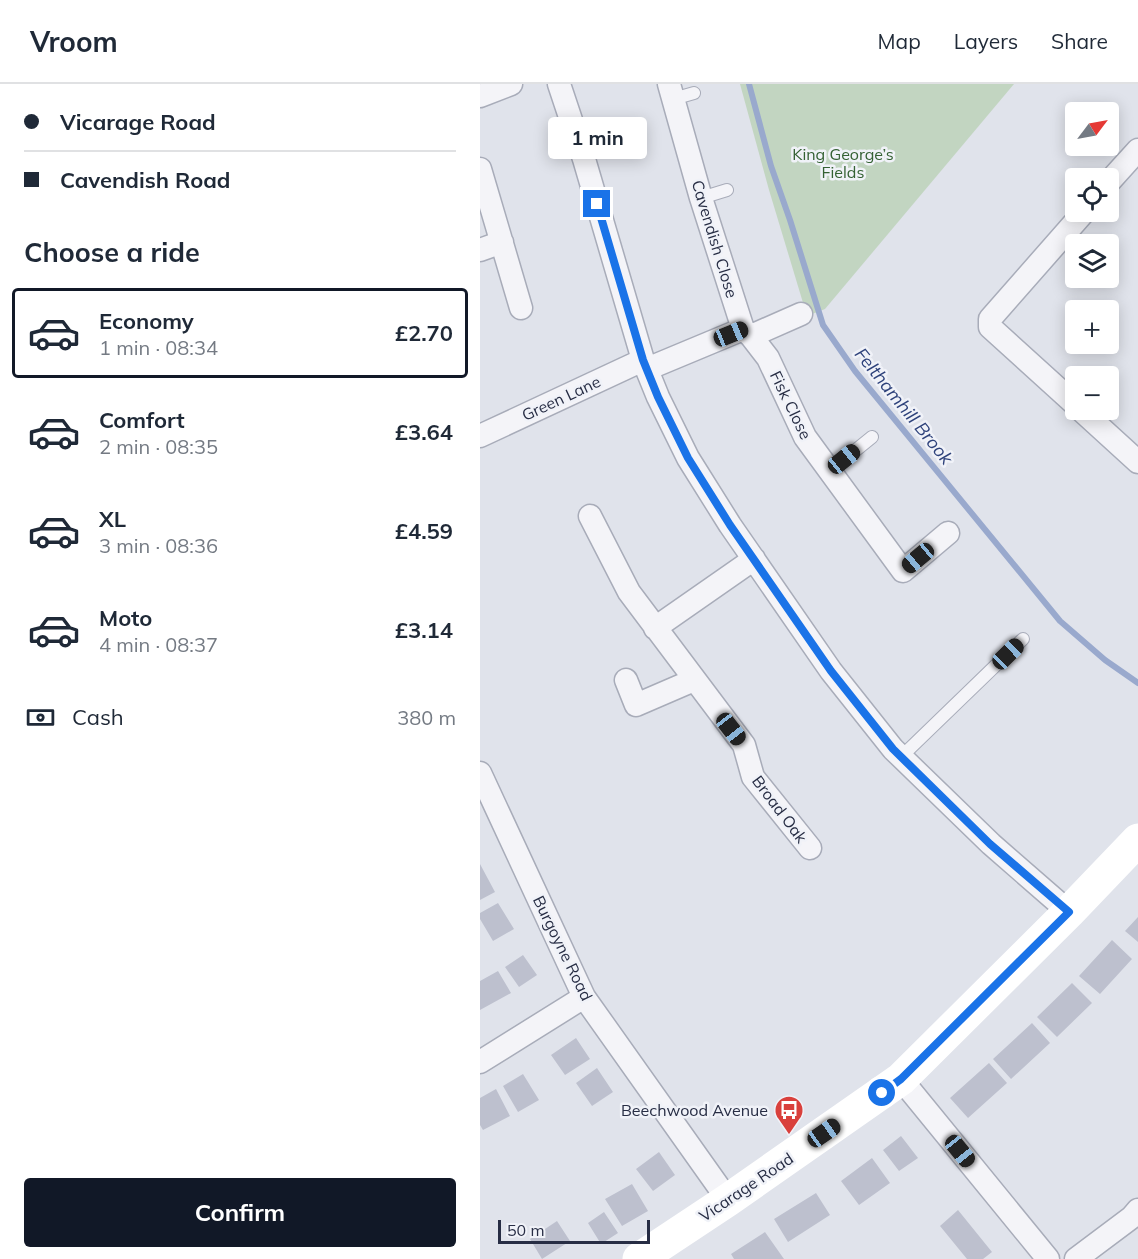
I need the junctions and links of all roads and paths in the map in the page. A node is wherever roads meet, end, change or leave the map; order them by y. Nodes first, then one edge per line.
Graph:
1 (511, 84) edge
2 (559, 84) edge
3 (679, 92) edge
4 (480, 96) edge
5 (1138, 150) edge
6 (480, 170) edge
7 (1119, 171) edge
8 (727, 190) dead end
9 (701, 198) junction
10 (1075, 222) edge
11 (502, 242) junction
12 (480, 249) edge
13 (521, 308) dead end
14 (801, 314) dead end
15 (747, 332) junction
16 (645, 365) junction
17 (1065, 395) edge
18 (1092, 420) edge
19 (480, 436) edge
20 (872, 437) dead end
21 (1138, 462) edge
22 (830, 471) junction
23 (590, 516) dead end
24 (948, 533) dead end
25 (754, 559) junction
26 (655, 628) junction
27 (1023, 639) dead end
28 (626, 680) dead end
29 (694, 680) junction
30 (901, 757) junction
31 (480, 773) edge
32 (1138, 840) edge
33 (810, 848) dead end
34 (1069, 912) junction
35 (584, 997) junction
36 (480, 1062) edge
37 (901, 1079) junction
38 (728, 1200) junction
39 (1138, 1210) edge
40 (644, 1257) edge
41 (1048, 1259) edge
42 (1076, 1259) edge

1 - 4 street
2 - 16 street
3 - 9 street, Cavendish Close
5 - 7 street
6 - 11 street
8 - 9 lane
9 - 15 street, Cavendish Close
10 - 17 street
11 - 12 street
11 - 13 street
14 - 15 street
15 - 16 street
15 - 22 street, Fisk Close
16 - 19 street, Green Lane
16 - 25 street
18 - 21 street
20 - 22 lane
22 - 24 street, Fisk Close
23 - 26 street, Broad Oak
25 - 26 street
25 - 30 street
26 - 29 street, Broad Oak
27 - 30 lane
28 - 29 street
29 - 33 street, Broad Oak
30 - 34 street
31 - 35 street, Burgoyne Road
32 - 34 street, Vicarage Road
34 - 37 street, Vicarage Road
35 - 36 street
35 - 38 street, Burgoyne Road
37 - 38 street, Vicarage Road
37 - 41 street
38 - 40 street, Vicarage Road
39 - 42 street

